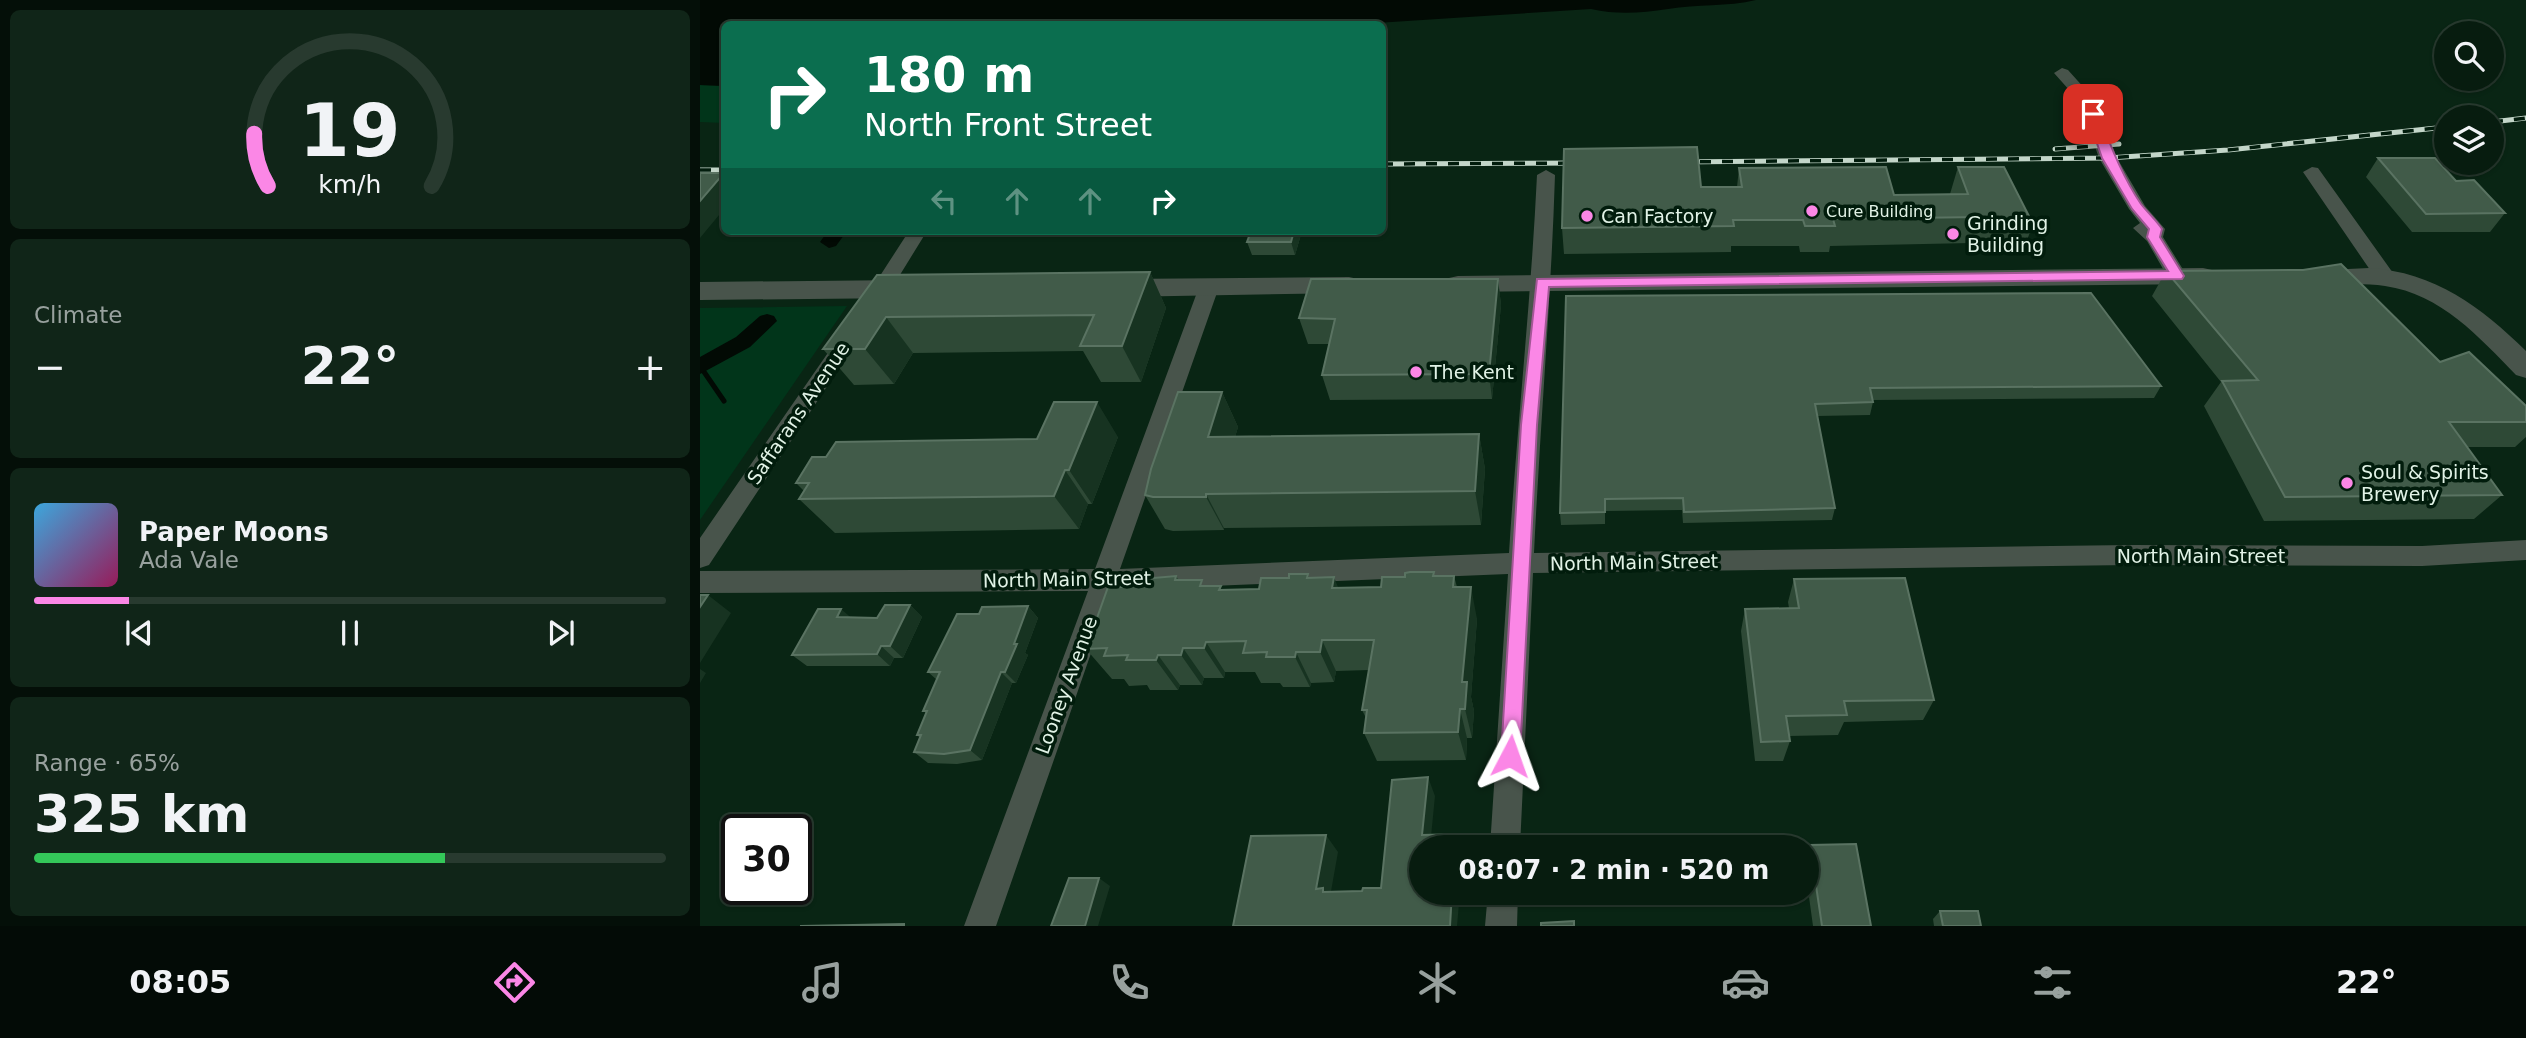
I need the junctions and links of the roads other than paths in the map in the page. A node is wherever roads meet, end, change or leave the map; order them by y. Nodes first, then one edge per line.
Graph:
1 (2062, 73) dead end
2 (2312, 173) dead end
3 (1546, 175) dead end
4 (916, 235) edge
5 (2177, 276) junction
6 (2233, 276) edge
7 (2288, 277) edge
8 (2386, 278) junction
9 (1542, 283) junction
10 (1429, 284) edge
11 (1375, 285) edge
12 (1209, 287) junction
13 (1100, 288) edge
14 (923, 289) edge
15 (882, 290) junction
16 (700, 291) edge
17 (2526, 368) edge
18 (2526, 551) edge
19 (700, 558) edge
20 (1523, 563) junction
21 (1104, 580) junction
22 (700, 582) edge
23 (1506, 835) edge
24 (1502, 905) edge
25 (980, 926) edge
26 (1501, 926) edge

1 - 5 street
2 - 8 street
3 - 9 street
4 - 15 street, Saffarans Avenue
5 - 6 street
5 - 9 street
7 - 8 street
8 - 17 street
9 - 10 street
9 - 20 street
11 - 12 street
12 - 13 street
12 - 21 street, Looney Avenue
14 - 15 street
15 - 16 street
15 - 19 street, Saffarans Avenue
18 - 20 street, North Main Street
20 - 21 street, North Main Street
20 - 23 street
21 - 22 street, North Main Street
21 - 25 street, Looney Avenue
24 - 26 street

